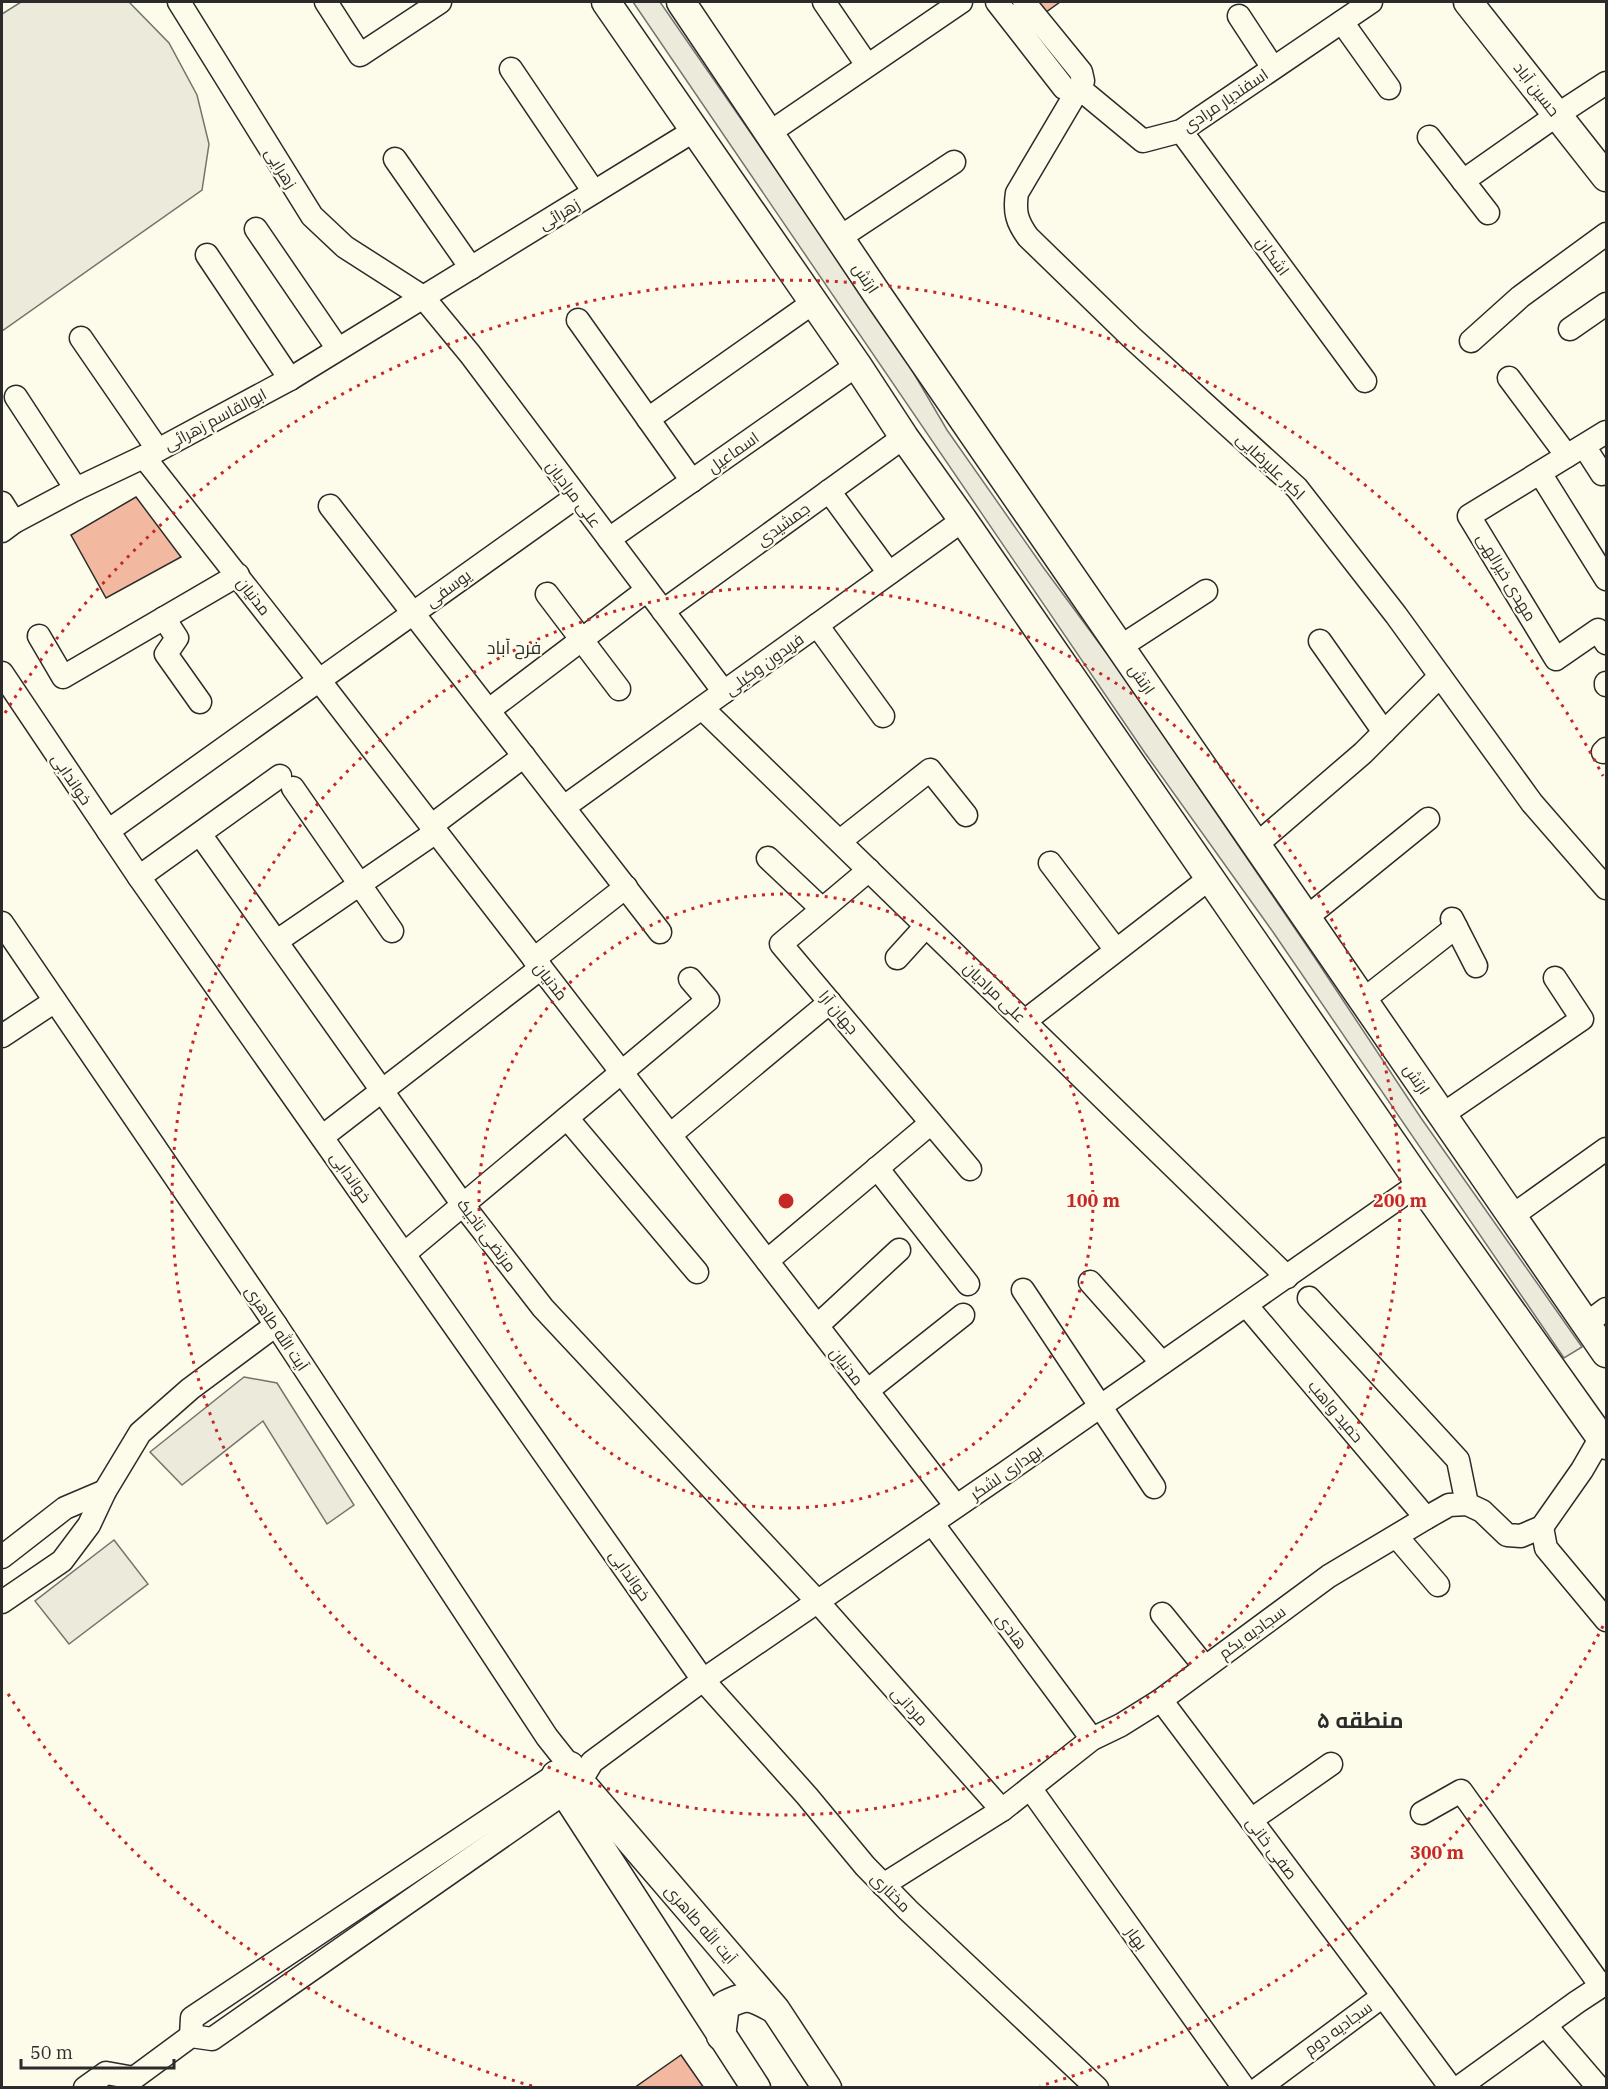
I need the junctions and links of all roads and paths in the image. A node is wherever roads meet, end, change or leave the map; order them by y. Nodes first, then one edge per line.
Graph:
1 (179, 2) edge
2 (326, 2) edge
3 (440, 2) edge
4 (606, 2) edge
5 (681, 2) edge
6 (824, 2) edge
7 (961, 2) edge
8 (997, 2) edge
9 (1024, 2) edge
10 (1371, 2) edge
11 (1468, 2) edge
12 (1239, 16) dead end
13 (1342, 22) junction
14 (867, 65) junction
15 (1273, 68) junction
16 (511, 69) dead end
17 (1606, 83) edge
18 (1079, 88) junction
19 (1389, 88) dead end
20 (1557, 115) junction
21 (695, 130) junction
22 (1181, 131) junction
23 (769, 133) junction
24 (1429, 137) dead end
25 (395, 159) dead end
26 (954, 162) dead end
27 (1606, 177) edge
28 (1463, 182) junction
29 (594, 192) junction
30 (1488, 213) dead end
31 (256, 229) dead end
32 (1606, 234) edge
33 (839, 238) junction
34 (207, 255) dead end
35 (471, 268) junction
36 (423, 297) junction
37 (814, 302) junction
38 (1606, 304) edge
39 (578, 320) dead end
40 (1570, 329) dead end
41 (81, 338) dead end
42 (1471, 341) dead end
43 (338, 349) junction
44 (856, 365) junction
45 (1509, 378) dead end
46 (290, 379) junction
47 (1365, 381) dead end
48 (16, 397) dead end
49 (648, 419) junction
50 (1606, 432) edge
51 (904, 437) junction
52 (1575, 451) junction
53 (151, 453) junction
54 (1540, 472) junction
55 (1602, 474) dead end
56 (692, 481) junction
57 (76, 489) junction
58 (829, 491) junction
59 (576, 497) junction
60 (330, 506) dead end
61 (6, 519) edge
62 (963, 520) junction
63 (609, 539) junction
64 (889, 573) junction
65 (238, 575) junction
66 (1606, 579) edge
67 (647, 590) junction
68 (1206, 591) dead end
69 (548, 594) dead end
70 (663, 611) junction
71 (413, 613) junction
72 (164, 618) junction
73 (817, 625) junction
74 (39, 636) dead end
75 (583, 639) junction
76 (1320, 641) dead end
77 (1606, 643) edge
78 (1120, 647) junction
79 (2, 673) edge
80 (1440, 676) junction
81 (319, 680) junction
82 (619, 689) dead end
83 (724, 692) junction
84 (200, 702) dead end
85 (702, 708) junction
86 (489, 710) junction
87 (883, 716) dead end
88 (1384, 732) junction
89 (524, 756) junction
90 (564, 807) junction
91 (966, 815) dead end
92 (1428, 819) dead end
93 (434, 829) junction
94 (108, 831) junction
95 (200, 834) junction
96 (840, 841) junction
97 (1256, 845) junction
98 (768, 858) dead end
99 (1050, 863) dead end
100 (869, 870) junction
101 (139, 877) junction
102 (1210, 878) junction
103 (360, 885) junction
104 (626, 887) junction
105 (1606, 888) edge
106 (822, 909) junction
107 (1306, 918) junction
108 (2, 923) edge
109 (926, 926) junction
110 (392, 931) dead end
111 (660, 932) dead end
112 (277, 941) junction
113 (1116, 950) junction
114 (897, 958) dead end
115 (537, 964) junction
116 (1476, 966) dead end
117 (1555, 978) dead end
118 (690, 979) dead end
119 (1363, 1000) junction
120 (55, 1001) junction
121 (830, 1002) junction
122 (1025, 1021) junction
123 (2, 1036) edge
124 (621, 1072) junction
125 (382, 1090) junction
126 (1442, 1115) junction
127 (567, 1118) junction
128 (931, 1123) junction
129 (670, 1136) junction
130 (322, 1137) junction
131 (1606, 1149) edge
132 (877, 1168) junction
133 (970, 1169) dead end
134 (1420, 1183) junction
135 (463, 1205) junction
136 (1512, 1216) junction
137 (899, 1250) dead end
138 (404, 1254) junction
139 (766, 1261) junction
140 (697, 1272) dead end
141 (1287, 1276) junction
142 (1090, 1282) dead end
143 (968, 1284) dead end
144 (1023, 1290) dead end
145 (1309, 1298) dead end
146 (1246, 1305) junction
147 (963, 1315) dead end
148 (1596, 1316) edge
149 (276, 1325) junction
150 (817, 1326) junction
151 (1606, 1353) edge
152 (1162, 1363) junction
153 (867, 1391) junction
154 (1100, 1406) junction
155 (1604, 1441) edge
156 (1154, 1487) dead end
157 (105, 1491) junction
158 (1467, 1504) junction
159 (956, 1506) junction
160 (1426, 1518) junction
161 (932, 1523) junction
162 (1542, 1527) junction
163 (1396, 1537) junction
164 (2, 1557) edge
165 (1438, 1585) dead end
166 (817, 1601) junction
167 (2, 1602) edge
168 (1162, 1614) dead end
169 (1606, 1620) edge
170 (1205, 1667) junction
171 (703, 1680) junction
172 (1161, 1700) junction
173 (1092, 1739) junction
174 (1331, 1764) dead end
175 (572, 1775) junction
176 (1030, 1788) junction
177 (1002, 1810) junction
178 (1422, 1813) dead end
179 (1251, 1820) junction
180 (883, 1885) junction
181 (1604, 1985) edge
182 (1383, 1995) junction
183 (775, 2009) junction
184 (1545, 2025) junction
185 (721, 2036) junction
186 (133, 2083) edge
187 (85, 2088) edge
188 (756, 2088) edge
189 (827, 2088) edge
190 (1097, 2088) edge
191 (1244, 2088) edge
192 (1259, 2088) edge
193 (1451, 2088) edge
194 (1458, 2088) edge
195 (1599, 2088) edge

1 - 36 street, زهرایی
2 - 3 street
4 - 21 main road
5 - 23 main road, ارتش
6 - 14 street
7 - 14 street
8 - 18 street, اسفندیار مرادی
9 - 18 street
10 - 13 street, اسفندیار مرادی
11 - 20 main road, حسین آباد
12 - 15 street
13 - 15 street, اسفندیار مرادی
13 - 19 street
14 - 23 street
15 - 22 street, اسفندیار مرادی
16 - 29 street
17 - 20 street
18 - 22 street, اسفندیار مرادی
18 - 80 street, اکبر علیرضایی
20 - 27 main road, حسین آباد
20 - 28 street
21 - 29 street, زهرائی
21 - 37 main road
22 - 47 street, اشکان
23 - 33 main road, ارتش
24 - 28 street
25 - 35 street
26 - 33 street
28 - 30 street
29 - 35 street, زهرائی
31 - 43 street
32 - 42 street
33 - 78 main road, ارتش
34 - 46 street
35 - 36 street, زهرائی
36 - 43 street, ابوالقاسم زهرائی
36 - 59 street, علی مرادیان
37 - 44 main road
37 - 49 street
38 - 40 street
39 - 49 street
41 - 53 street, مدنیان
43 - 46 street, ابوالقاسم زهرائی
44 - 51 main road
44 - 56 street, اسماعیل
45 - 52 street
46 - 53 street, ابوالقاسم زهرائی
48 - 57 street
49 - 56 street
50 - 52 street, مهدی خیرالهی
51 - 58 street, جمشیدی
51 - 62 main road
52 - 54 street, مهدی خیرالهی
52 - 55 street
53 - 57 street, ابوالقاسم زهرائی
53 - 65 street, مدنیان
54 - 66 street
54 - 77 street, مهدی خیرالهی
56 - 63 street, اسماعیل
57 - 61 street, ابوالقاسم زهرائی
58 - 64 street
58 - 70 street, جمشیدی
59 - 63 street, علی مرادیان
59 - 71 street, یوسفی
60 - 71 street
62 - 64 street, فریدون وکیلی
62 - 102 main road
63 - 67 street, علی مرادیان
64 - 73 street, فریدون وکیلی
65 - 72 street
65 - 81 street, مدنیان
67 - 70 street, علی مرادیان
67 - 75 street
68 - 78 street
69 - 75 street
70 - 83 street, علی مرادیان
71 - 81 street, یوسفی
71 - 86 street
72 - 74 street
72 - 84 street
73 - 83 street, فریدون وکیلی
73 - 87 street
75 - 82 street
75 - 86 street
76 - 88 street
78 - 97 main road, ارتش
79 - 94 street, خواندابی
80 - 88 street
80 - 105 street, اکبر علیرضایی
81 - 93 street, مدنیان
81 - 94 street, یوسفی
83 - 85 street, فریدون وکیلی
85 - 90 street, فریدون وکیلی
85 - 96 street, علی مرادیان
86 - 89 street
88 - 97 street
89 - 90 street
89 - 93 street
90 - 104 street
91 - 96 street
92 - 107 street
93 - 103 street
93 - 115 street, مدنیان
94 - 101 street, خواندابی
95 - 101 street
95 - 103 street
95 - 112 street, مرتضی تاجیک
96 - 100 street, علی مرادیان
97 - 107 main road, ارتش
98 - 106 street
99 - 113 street
100 - 106 street, جهان آرا
100 - 109 street, علی مرادیان
101 - 130 street, خواندابی
102 - 113 street
102 - 134 main road
103 - 110 street
103 - 112 street
104 - 111 street
104 - 115 street
106 - 121 street, جهان آرا
107 - 119 main road, ارتش
108 - 120 street, آیت الله طاهری
109 - 114 street
109 - 122 street, علی مرادیان
112 - 125 street, مرتضی تاجیک
113 - 122 street
115 - 124 street, مدنیان
115 - 125 street
116 - 119 street
117 - 126 street
118 - 124 street
119 - 126 main road, ارتش
120 - 123 street
120 - 149 street, آیت الله طاهری
121 - 128 street, جهان آرا
121 - 129 street
122 - 141 street, علی مرادیان
124 - 127 street
124 - 129 street, مدنیان
125 - 130 street
125 - 135 street, مرتضی تاجیک
126 - 136 main road, ارتش
127 - 135 street
127 - 140 street
128 - 132 street
128 - 133 street, جهان آرا
129 - 139 street, مدنیان
130 - 138 street, خواندابی
131 - 136 street
132 - 139 street
132 - 143 street
134 - 141 street, بهداری لشکر
134 - 155 main road
135 - 138 street
135 - 166 street, مرتضی تاجیک
136 - 148 main road, ارتش
137 - 150 street
138 - 171 street, خواندابی
139 - 150 street, مدنیان
141 - 146 street, بهداری لشکر
142 - 152 street
144 - 154 street
145 - 158 street
146 - 152 street, بهداری لشکر
146 - 160 street, حمید واهب
147 - 153 street
148 - 151 main road, ارتش
149 - 157 street
149 - 175 street, آیت الله طاهری
150 - 153 street, مدنیان
152 - 154 street, بهداری لشکر
153 - 159 street, مدنیان
154 - 156 street
154 - 159 street, بهداری لشکر
155 - 162 street
157 - 164 street
157 - 167 street
158 - 160 street, سجادیه یکم
158 - 162 street
159 - 161 street, بهداری لشکر
160 - 163 street, سجادیه یکم
161 - 166 street, بهداری لشکر
161 - 173 street, هادی
162 - 169 street
163 - 165 street
163 - 170 street, سجادیه یکم
166 - 171 street, بهداری لشکر
166 - 177 street, مردانی
168 - 170 street
170 - 172 street, سجادیه یکم
171 - 175 street, بهداری لشکر
171 - 180 street, مختاری
172 - 173 street, سجادیه یکم
172 - 179 street, صفی خانی
173 - 176 street, سجادیه یکم
174 - 179 street
175 - 183 main road, آیت الله طاهری
175 - 185 main road
175 - 186 street, بهداری لشکر
176 - 177 street, سجادیه یکم
176 - 191 street, بهار
177 - 180 street, سجادیه یکم
178 - 181 street
179 - 182 street, صفی خانی
180 - 190 street, مختاری
181 - 184 street
182 - 192 street, سجادیه دوم
182 - 193 street, سجادیه دوم
183 - 185 main road
183 - 189 main road, آیت الله طاهری
184 - 194 street
184 - 195 street
185 - 188 main road
186 - 187 street

